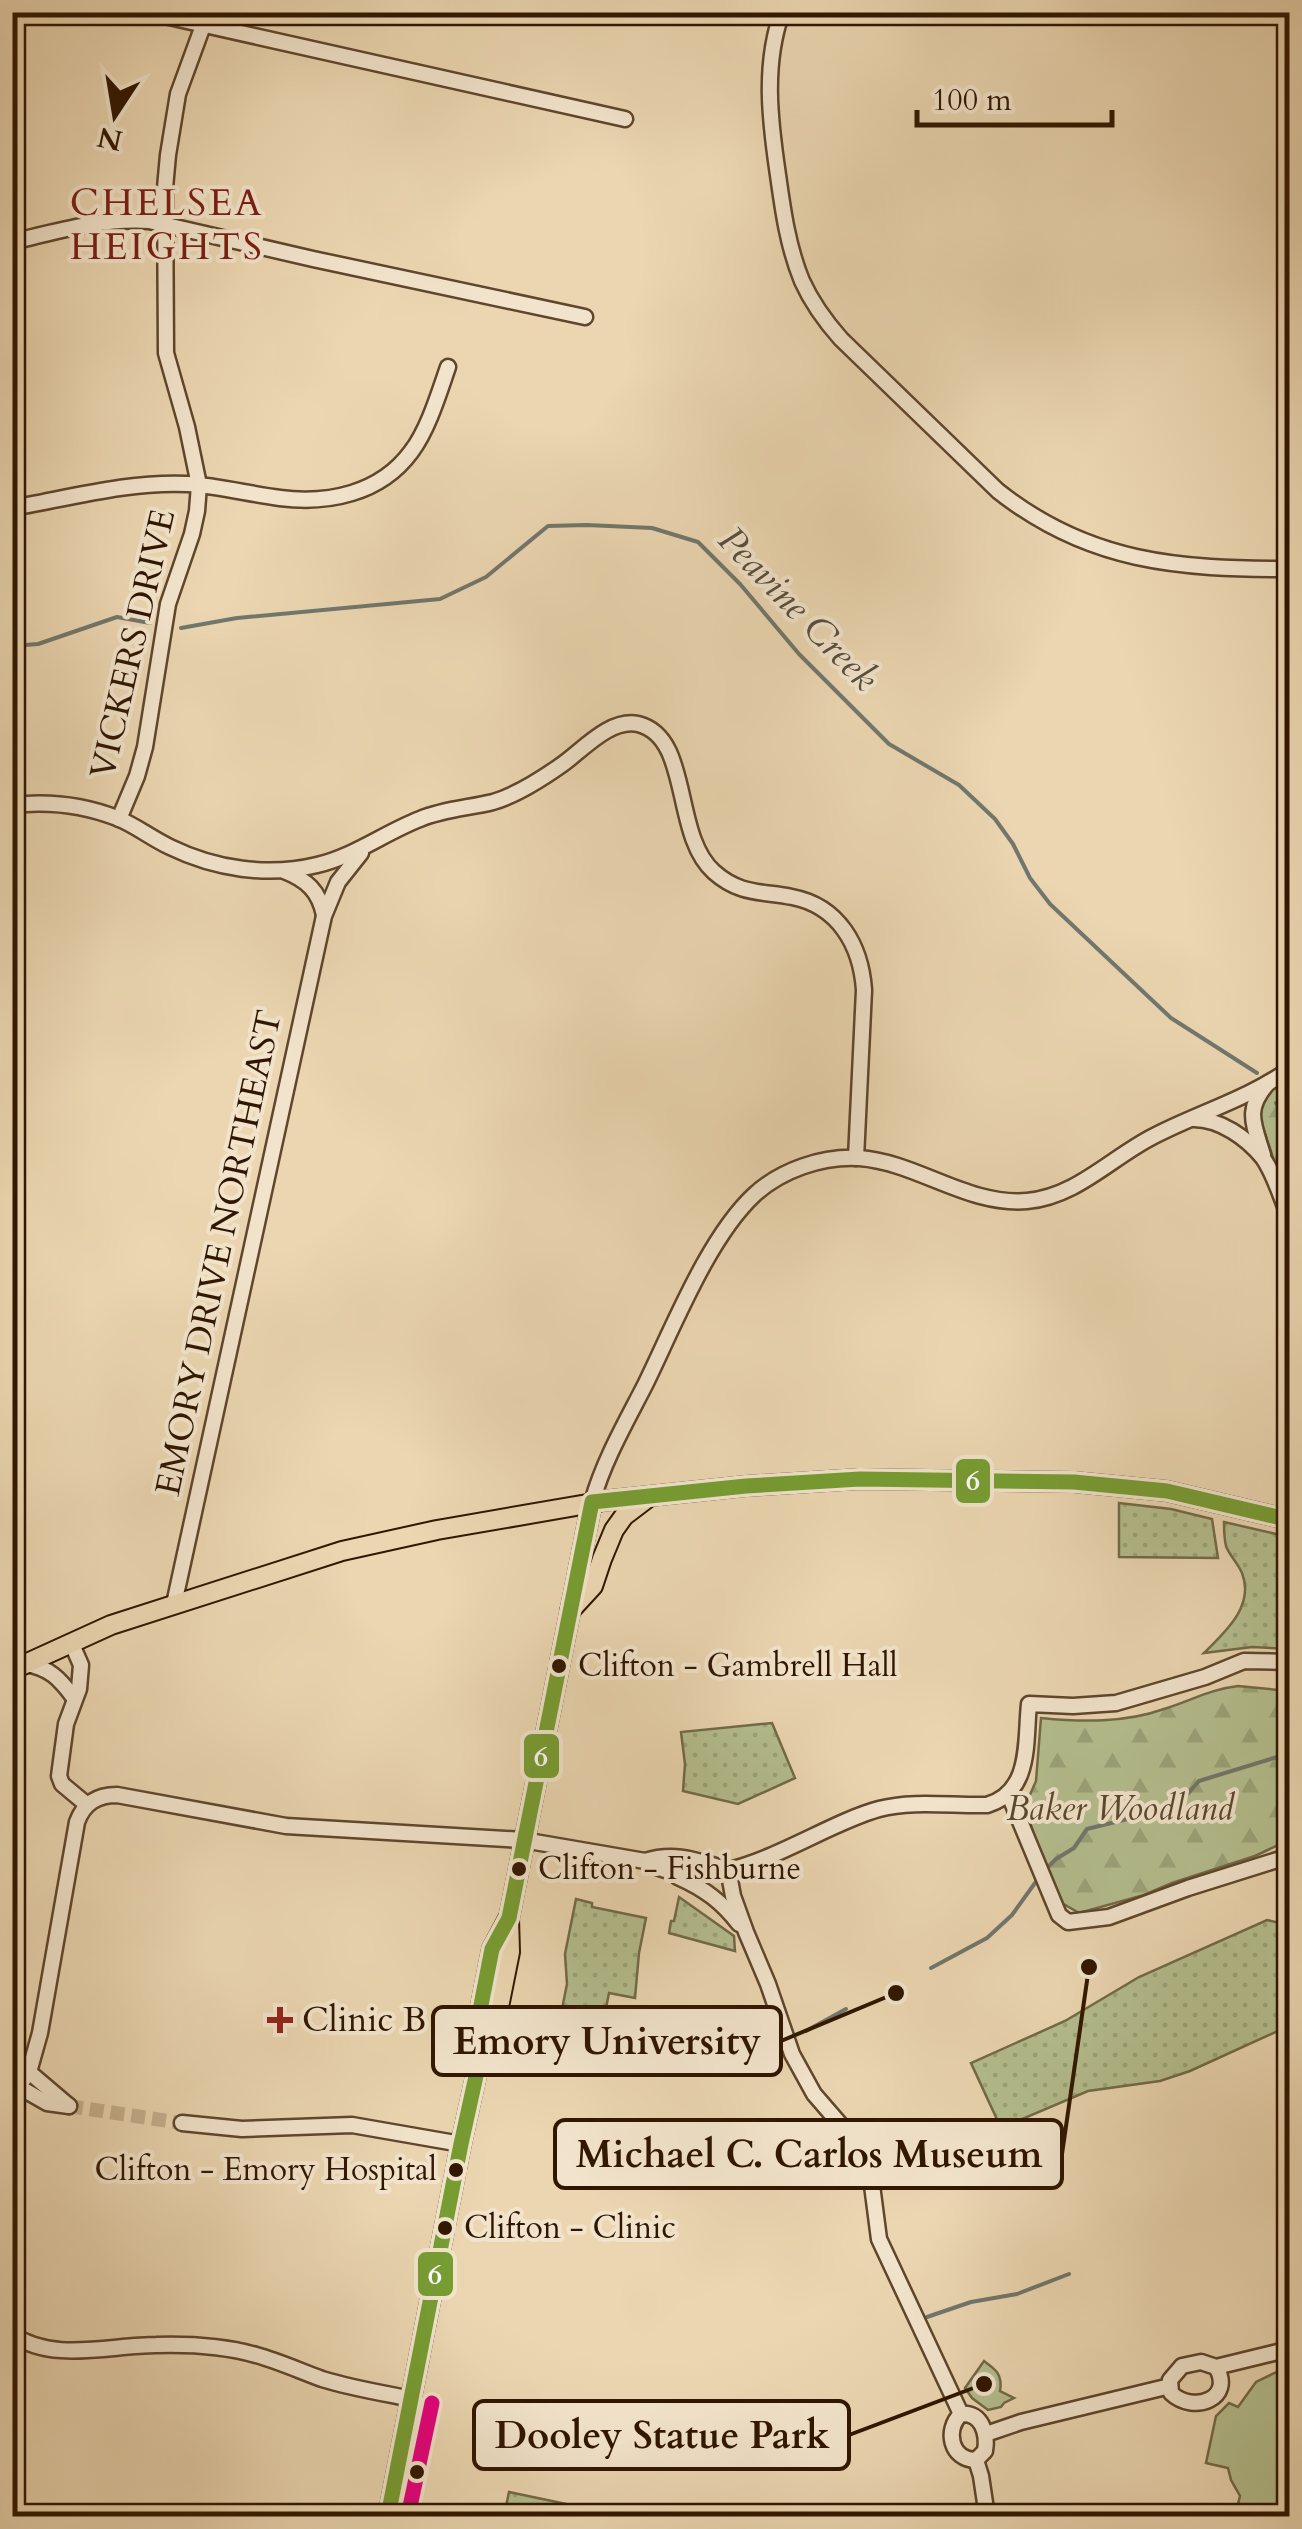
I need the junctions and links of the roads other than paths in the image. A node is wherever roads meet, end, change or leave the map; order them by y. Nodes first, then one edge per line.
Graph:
1 (147, 12) edge
2 (782, 12) edge
3 (205, 18) edge
4 (625, 120) dead end
5 (165, 224) junction
6 (12, 242) edge
7 (585, 317) dead end
8 (448, 368) dead end
9 (199, 485) junction
10 (12, 508) edge
11 (1290, 569) edge
12 (12, 805) edge
13 (119, 819) junction
14 (377, 840) junction
15 (281, 870) junction
16 (324, 916) junction
17 (1290, 1069) edge
18 (1269, 1082) junction
19 (1194, 1119) junction
20 (856, 1158) junction
21 (1265, 1161) junction
22 (1290, 1218) edge
23 (649, 1496) junction
24 (592, 1502) junction
25 (1290, 1520) edge
26 (586, 1530) junction
27 (174, 1604) junction
28 (570, 1612) junction
29 (71, 1642) junction
30 (1290, 1662) edge
31 (558, 1666) junction
32 (18, 1667) edge
33 (74, 1698) junction
34 (1008, 1795) junction
35 (86, 1804) junction
36 (525, 1831) junction
37 (1290, 1856) edge
38 (645, 1860) junction
39 (660, 1869) junction
40 (728, 1869) junction
41 (746, 1932) junction
42 (29, 2072) junction
43 (16, 2091) edge
44 (182, 2124) tunnel mouth
45 (461, 2144) junction
46 (12, 2334) edge
47 (1290, 2349) edge
48 (1216, 2368) junction
49 (1170, 2386) junction
50 (412, 2399) junction
51 (961, 2414) junction
52 (986, 2434) junction
53 (976, 2460) junction
54 (388, 2516) edge
55 (987, 2516) edge

1 - 3 street
2 - 11 street
3 - 4 street
3 - 5 street, VICKERS DRIVE
5 - 6 street
5 - 7 street
5 - 9 street, VICKERS DRIVE
8 - 9 street
9 - 10 street
9 - 13 street, VICKERS DRIVE
12 - 13 street
13 - 15 street
14 - 15 street
14 - 16 street, EMORY DRIVE NORTHEAST
14 - 20 street
15 - 16 street
16 - 27 street, EMORY DRIVE NORTHEAST
17 - 18 street
18 - 19 street
18 - 21 street
19 - 20 street
19 - 21 street
20 - 24 street
21 - 22 street
23 - 24 main road
23 - 25 main road
23 - 28 main road
24 - 26 main road
24 - 27 main road
26 - 28 main road
26 - 31 main road
27 - 29 main road
28 - 31 main road
29 - 32 main road
29 - 33 street
30 - 34 street
31 - 36 main road
32 - 33 street
33 - 35 street
34 - 37 street
34 - 40 street
35 - 36 street
35 - 42 street
36 - 38 street
36 - 45 main road
38 - 39 street
38 - 40 street
39 - 40 street
39 - 41 street
40 - 41 street
41 - 51 street
42 - 43 street
42 - 43 street
44 - 45 street
45 - 50 main road
46 - 50 street
47 - 48 street
48 - 49 street
48 - 49 street
49 - 52 street
50 - 54 main road
51 - 52 street
51 - 53 street
52 - 53 street
53 - 55 street

